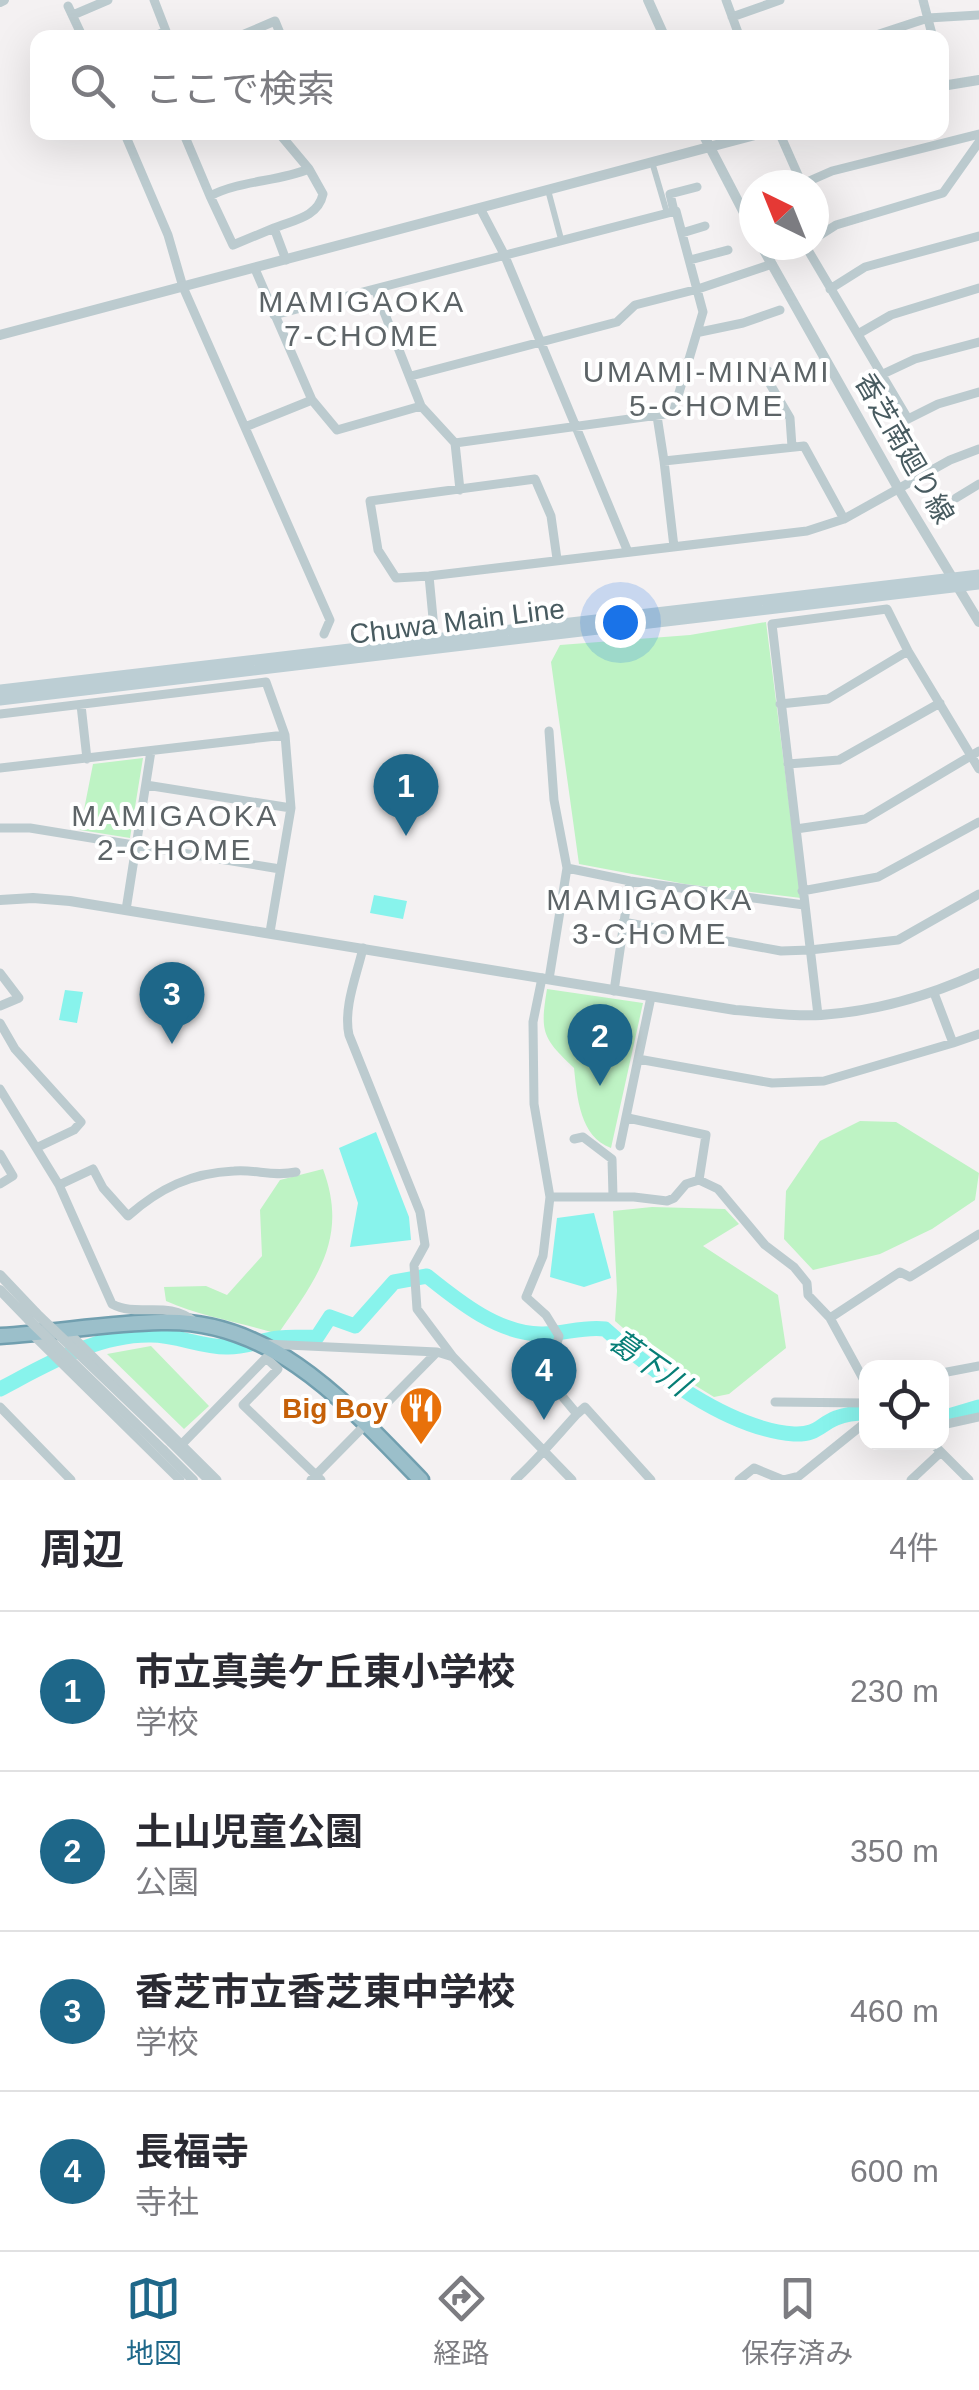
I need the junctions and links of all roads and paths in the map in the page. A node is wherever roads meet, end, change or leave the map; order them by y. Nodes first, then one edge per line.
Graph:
1 (108, 0) edge
2 (154, 0) edge
3 (648, 0) edge
4 (726, 0) edge
5 (780, 0) edge
6 (923, 0) edge
7 (979, 15) edge
8 (732, 17) junction
9 (928, 18) junction
10 (79, 30) edge
11 (166, 30) edge
12 (253, 30) edge
13 (278, 30) edge
14 (661, 30) edge
15 (737, 30) edge
16 (891, 30) edge
17 (931, 30) edge
18 (979, 80) edge
19 (949, 81) edge
20 (979, 138) edge
21 (127, 140) edge
22 (186, 140) edge
23 (285, 140) edge
24 (705, 140) edge
25 (737, 140) edge
26 (782, 140) edge
27 (708, 148) junction
28 (652, 162) junction
29 (310, 169) junction
30 (795, 170) edge
31 (829, 172) edge
32 (697, 187) dead end
33 (548, 190) junction
34 (210, 196) junction
35 (739, 205) edge
36 (480, 208) junction
37 (670, 212) junction
38 (705, 226) dead end
39 (274, 228) junction
40 (829, 229) edge
41 (682, 233) junction
42 (979, 236) edge
43 (561, 240) junction
44 (728, 250) dead end
45 (504, 254) junction
46 (286, 260) junction
47 (690, 260) junction
48 (770, 260) edge
49 (814, 260) edge
50 (772, 264) junction
51 (255, 269) junction
52 (183, 288) junction
53 (979, 288) edge
54 (374, 289) junction
55 (698, 289) junction
56 (830, 289) junction
57 (780, 310) dead end
58 (274, 315) junction
59 (700, 332) junction
60 (1, 333) edge
61 (858, 334) junction
62 (979, 342) edge
63 (540, 343) junction
64 (768, 371) dead end
65 (882, 374) junction
66 (411, 376) junction
67 (979, 392) edge
68 (312, 400) junction
69 (421, 406) junction
70 (656, 416) junction
71 (245, 427) junction
72 (575, 428) junction
73 (455, 443) junction
74 (792, 447) junction
75 (979, 449) edge
76 (664, 460) junction
77 (979, 484) edge
78 (898, 488) junction
79 (460, 490) junction
80 (956, 498) dead end
81 (844, 519) junction
82 (674, 547) junction
83 (628, 552) junction
84 (556, 559) junction
85 (979, 575) edge
86 (429, 576) junction
87 (956, 582) junction
88 (979, 584) edge
89 (979, 622) edge
90 (324, 634) dead end
91 (435, 640) junction
92 (908, 651) junction
93 (0, 690) edge
94 (0, 700) edge
95 (940, 703) junction
96 (780, 704) junction
97 (81, 705) junction
98 (0, 714) edge
99 (549, 731) dead end
100 (285, 735) junction
101 (151, 751) junction
102 (975, 753) edge
103 (87, 759) junction
104 (788, 764) junction
105 (0, 768) edge
106 (979, 769) edge
107 (146, 785) junction
108 (292, 808) junction
109 (979, 822) edge
110 (0, 828) edge
111 (796, 828) junction
112 (136, 846) junction
113 (567, 868) junction
114 (280, 869) junction
115 (630, 881) junction
116 (802, 891) junction
117 (979, 894) edge
118 (0, 900) edge
119 (804, 905) junction
120 (126, 910) junction
121 (623, 922) junction
122 (270, 932) junction
123 (364, 948) junction
124 (810, 950) junction
125 (0, 973) edge
126 (979, 973) edge
127 (546, 979) junction
128 (614, 991) junction
129 (934, 993) junction
130 (651, 997) junction
131 (0, 1006) edge
132 (818, 1015) junction
133 (0, 1023) edge
134 (978, 1037) edge
135 (954, 1044) junction
136 (638, 1059) junction
137 (0, 1090) edge
138 (628, 1118) junction
139 (574, 1139) dead end
140 (620, 1146) dead end
141 (38, 1147) junction
142 (0, 1154) edge
143 (296, 1172) dead end
144 (699, 1180) junction
145 (0, 1184) edge
146 (59, 1185) junction
147 (613, 1196) junction
148 (550, 1197) junction
149 (979, 1234) edge
150 (0, 1276) edge
151 (0, 1290) edge
152 (830, 1318) junction
153 (32, 1322) junction
154 (198, 1324) junction
155 (70, 1334) junction
156 (0, 1336) edge
157 (262, 1344) junction
158 (438, 1352) junction
159 (452, 1357) junction
160 (979, 1366) edge
161 (859, 1370) edge
162 (949, 1372) edge
163 (775, 1402) dead end
164 (859, 1403) edge
165 (0, 1406) edge
166 (578, 1414) junction
167 (979, 1417) edge
168 (949, 1423) edge
169 (366, 1424) junction
170 (859, 1428) edge
171 (172, 1445) junction
172 (940, 1452) joint
173 (546, 1453) junction
174 (316, 1478) edge
175 (71, 1480) edge
176 (180, 1480) edge
177 (192, 1480) edge
178 (209, 1480) edge
179 (217, 1480) edge
180 (420, 1480) edge
181 (516, 1480) edge
182 (572, 1480) edge
183 (650, 1480) edge
184 (740, 1480) edge
185 (911, 1480) edge
186 (969, 1480) edge

1 - 10 street
2 - 11 street
3 - 14 street
4 - 8 street
5 - 8 street
6 - 9 street
7 - 9 street
8 - 15 street
9 - 16 street
9 - 17 street
12 - 13 street
18 - 19 street
20 - 31 street
20 - 40 street
21 - 52 street
22 - 34 street
23 - 29 street
24 - 27 street
25 - 27 street
26 - 30 street
27 - 28 street
27 - 35 street
28 - 33 street
28 - 37 street
29 - 34 street
29 - 39 street
32 - 37 street
33 - 36 street
33 - 43 street
34 - 39 street
36 - 45 street
36 - 46 street
37 - 41 street
37 - 43 street
38 - 41 street
39 - 46 street
41 - 47 street
42 - 56 street
43 - 45 street
44 - 47 street
45 - 54 street
45 - 63 street
46 - 51 street
47 - 55 street
48 - 50 street, 香芝南廻り線
49 - 56 street
50 - 55 street
50 - 78 street, 香芝南廻り線
51 - 52 street
51 - 58 street
52 - 60 street
52 - 71 street
53 - 61 street
54 - 58 street
54 - 66 street
55 - 59 street
55 - 63 street
56 - 61 street
57 - 59 street
58 - 68 street
59 - 70 street
61 - 65 street
62 - 65 street
63 - 66 street
63 - 72 street
64 - 74 street
65 - 67 street
66 - 69 street
68 - 69 street
68 - 71 street
69 - 73 street
70 - 72 street
70 - 76 street
71 - 90 street
72 - 73 street
72 - 83 street
73 - 79 street
74 - 76 street
74 - 81 street
75 - 78 street
76 - 82 street
77 - 80 street
78 - 81 street
78 - 87 street, 香芝南廻り線
79 - 84 street
79 - 86 street
81 - 82 street
82 - 83 street
83 - 84 street
84 - 86 street
85 - 87 main road, Chuwa Main Line
86 - 91 street
87 - 88 main road, Chuwa Main Line
87 - 89 street, 香芝南廻り線
87 - 91 main road, Chuwa Main Line
87 - 94 main road, Chuwa Main Line
91 - 93 main road, Chuwa Main Line
92 - 95 street
92 - 96 street
92 - 96 street
95 - 102 street
95 - 104 street
96 - 104 street
97 - 98 street
97 - 100 street
97 - 103 street
99 - 113 street
100 - 101 street
100 - 108 street
101 - 103 street
101 - 107 street
102 - 106 street
102 - 111 street
103 - 105 street
104 - 111 street
107 - 108 street
107 - 112 street
108 - 114 street
109 - 116 street
110 - 112 street
111 - 116 street
112 - 114 street
112 - 120 street
113 - 115 street
113 - 127 street
114 - 122 street
115 - 119 street
115 - 121 street
116 - 119 street
117 - 124 street
118 - 120 street
119 - 124 street
120 - 122 street
121 - 124 street
121 - 128 street
122 - 123 street
123 - 127 street
123 - 159 street
124 - 132 street
125 - 131 street
126 - 129 street
127 - 128 street
127 - 148 street
128 - 130 street
129 - 132 street
129 - 135 street
130 - 132 street
130 - 136 street
133 - 141 street
134 - 135 street
135 - 136 street
136 - 138 street
137 - 141 street
138 - 140 street
138 - 144 street
139 - 147 street
141 - 146 street
142 - 145 street
143 - 146 street
144 - 147 street
144 - 152 street
146 - 154 street
147 - 148 street
148 - 166 street
149 - 152 street
150 - 153 street
151 - 153 street
152 - 161 street
153 - 155 highway
153 - 156 highway
153 - 171 street, bridge
153 - 176 street
154 - 155 highway
154 - 157 highway
155 - 171 street
157 - 158 street
157 - 169 highway
158 - 159 street
158 - 169 street
159 - 173 street
160 - 162 street
163 - 164 street
165 - 175 street
166 - 173 street
166 - 183 street
167 - 168 street
169 - 174 street
169 - 180 highway
170 - 184 street
171 - 174 street
171 - 177 street
171 - 178 street
171 - 179 street
172 - 185 street
172 - 186 street
173 - 181 street
173 - 182 street

